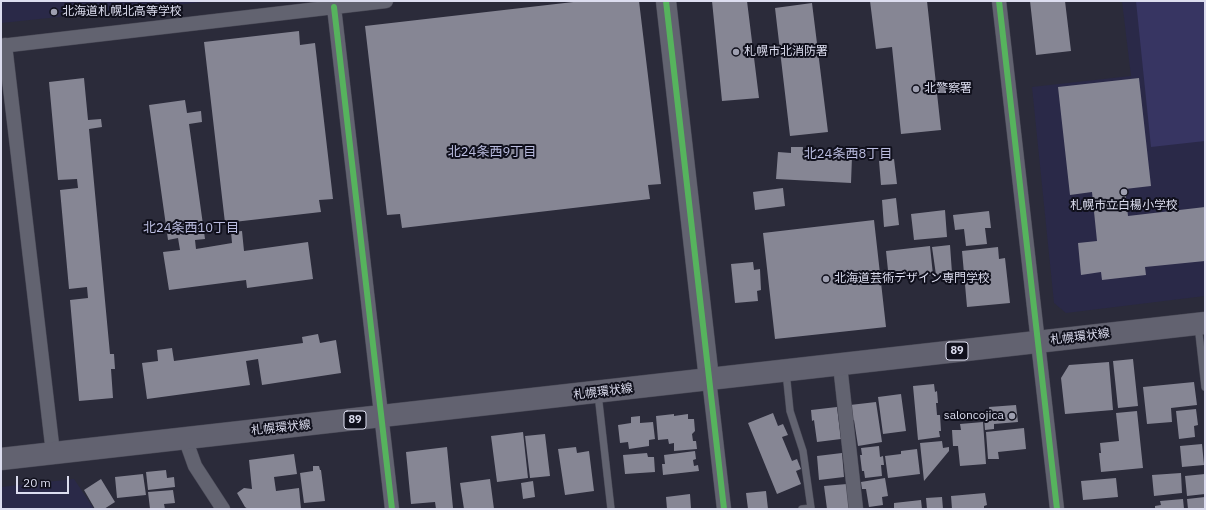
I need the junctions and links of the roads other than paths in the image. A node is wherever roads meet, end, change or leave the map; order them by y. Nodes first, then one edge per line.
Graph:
1 (386, 1) edge
2 (666, 1) edge
3 (999, 1) edge
4 (334, 7) junction
5 (3, 45) edge
6 (1201, 323) edge
7 (1038, 342) junction
8 (840, 365) junction
9 (785, 371) junction
10 (709, 380) junction
11 (1205, 387) edge
12 (598, 392) junction
13 (381, 417) junction
14 (185, 438) junction
15 (53, 453) junction
16 (1, 459) edge
17 (223, 509) edge
18 (392, 509) edge
19 (611, 509) edge
20 (724, 509) edge
21 (802, 509) edge
22 (856, 509) edge
23 (1057, 509) edge

1 - 4 street
2 - 10 street
3 - 7 street
4 - 5 street
4 - 13 street
5 - 15 street
6 - 7 main road, 札幌環状線 / 89
6 - 11 lane
7 - 8 main road, 札幌環状線 / 89
7 - 23 street
8 - 9 main road, 札幌環状線 / 89
8 - 22 street
9 - 10 main road, 札幌環状線 / 89
9 - 21 lane
10 - 12 main road, 札幌環状線 / 89
10 - 20 street
12 - 13 main road, 札幌環状線 / 89
12 - 19 lane
13 - 14 main road, 札幌環状線 / 89
13 - 18 street
14 - 15 main road, 札幌環状線 / 89
14 - 17 street
15 - 16 main road, 札幌環状線 / 89

